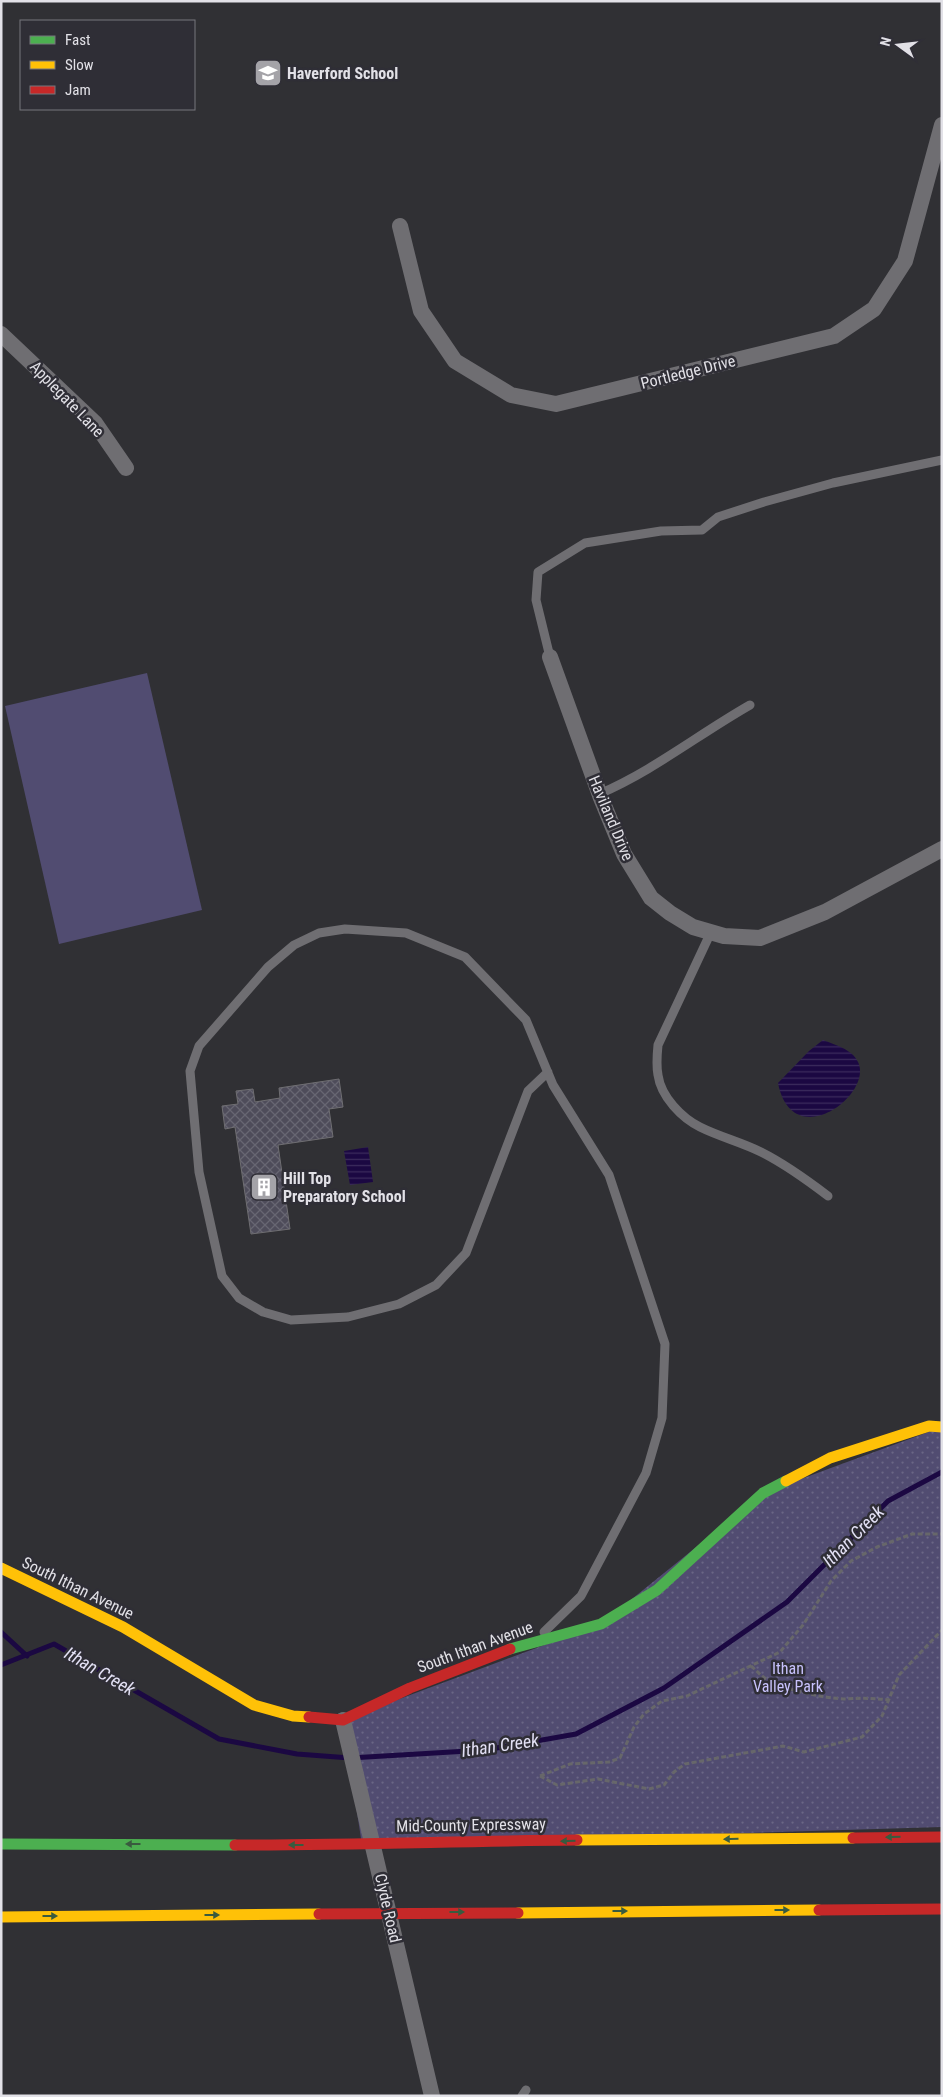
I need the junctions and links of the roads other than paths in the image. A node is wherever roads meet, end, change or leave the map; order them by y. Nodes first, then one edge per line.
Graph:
1 (942, 125) edge
2 (400, 226) dead end
3 (1, 334) edge
4 (942, 460) edge
5 (126, 468) dead end
6 (550, 657) joint
7 (750, 705) dead end
8 (600, 794) junction
9 (942, 849) edge
10 (712, 932) junction
11 (548, 1072) junction
12 (828, 1196) dead end
13 (942, 1427) edge
14 (1, 1568) edge
15 (535, 1641) junction
16 (344, 1720) junction
17 (942, 1837) edge
18 (1, 1844) edge
19 (942, 1909) edge
20 (1, 1917) edge
21 (432, 2096) edge

1 - 2 street, Portledge Drive
3 - 5 street, Applegate Lane
4 - 6 lane
6 - 8 street, Haviland Drive
7 - 8 lane
8 - 10 street, Haviland Drive
9 - 10 street, Haviland Drive
10 - 12 lane
11 - 11 lane
11 - 15 lane
13 - 15 main road, South Ithan Avenue
14 - 16 main road, South Ithan Avenue
15 - 16 main road, South Ithan Avenue
16 - 21 street, Clyde Road
17 -> 18 main road, Mid-County Expressway
20 -> 19 main road

